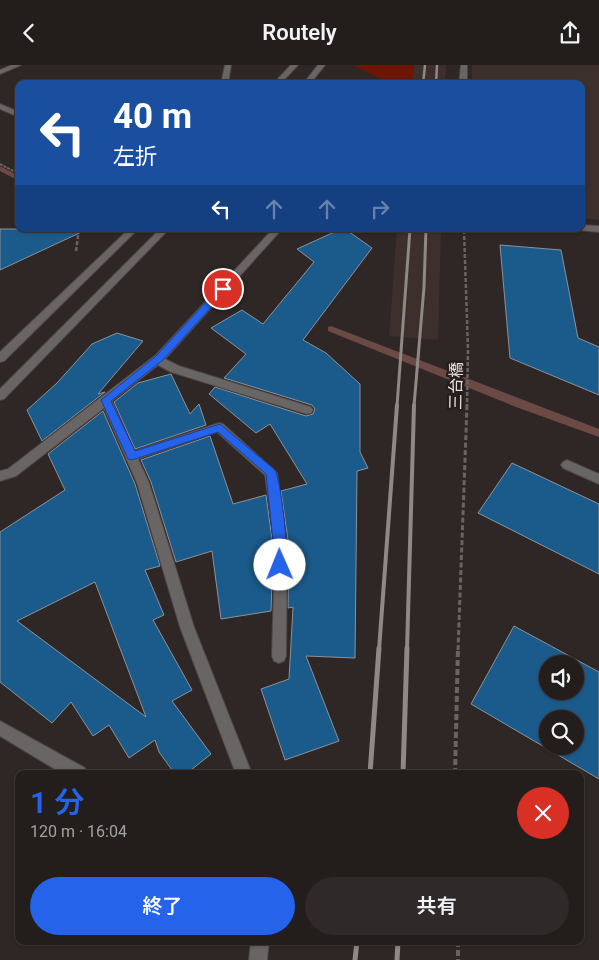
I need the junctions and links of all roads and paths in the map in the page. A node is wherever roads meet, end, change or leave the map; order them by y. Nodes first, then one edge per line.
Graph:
1 (18, 65) edge
2 (228, 65) edge
3 (295, 65) edge
4 (322, 65) edge
5 (464, 65) edge
6 (0, 72) edge
7 (225, 80) edge
8 (280, 80) edge
9 (309, 80) edge
10 (463, 80) edge
11 (0, 106) edge
12 (15, 113) edge
13 (0, 164) edge
14 (15, 172) edge
15 (585, 228) edge
16 (599, 229) edge
17 (79, 232) edge
18 (131, 232) edge
19 (162, 232) edge
20 (275, 232) edge
21 (464, 232) edge
22 (76, 257) dead end
23 (0, 358) edge
24 (157, 360) junction
25 (0, 396) edge
26 (106, 400) junction
27 (307, 410) dead end
28 (132, 456) junction
29 (567, 465) dead end
30 (6, 475) edge
31 (599, 479) edge
32 (0, 484) edge
33 (279, 656) dead end
34 (0, 729) edge
35 (72, 770) edge
36 (242, 770) edge
37 (455, 770) edge
38 (260, 945) edge
39 (458, 945) edge
40 (258, 960) edge
41 (458, 960) edge

1 - 6 street
2 - 7 street
3 - 8 street
4 - 9 street
5 - 10 street
11 - 12 street
13 - 14 path
15 - 16 street
17 - 22 path
18 - 23 street
19 - 25 street
20 - 24 street
21 - 37 path, 三台橋
24 - 26 street
24 - 27 street
26 - 28 street
26 - 30 street
28 - 33 street
28 - 36 street
29 - 31 street
30 - 32 street
34 - 35 street
38 - 40 street
39 - 41 path

